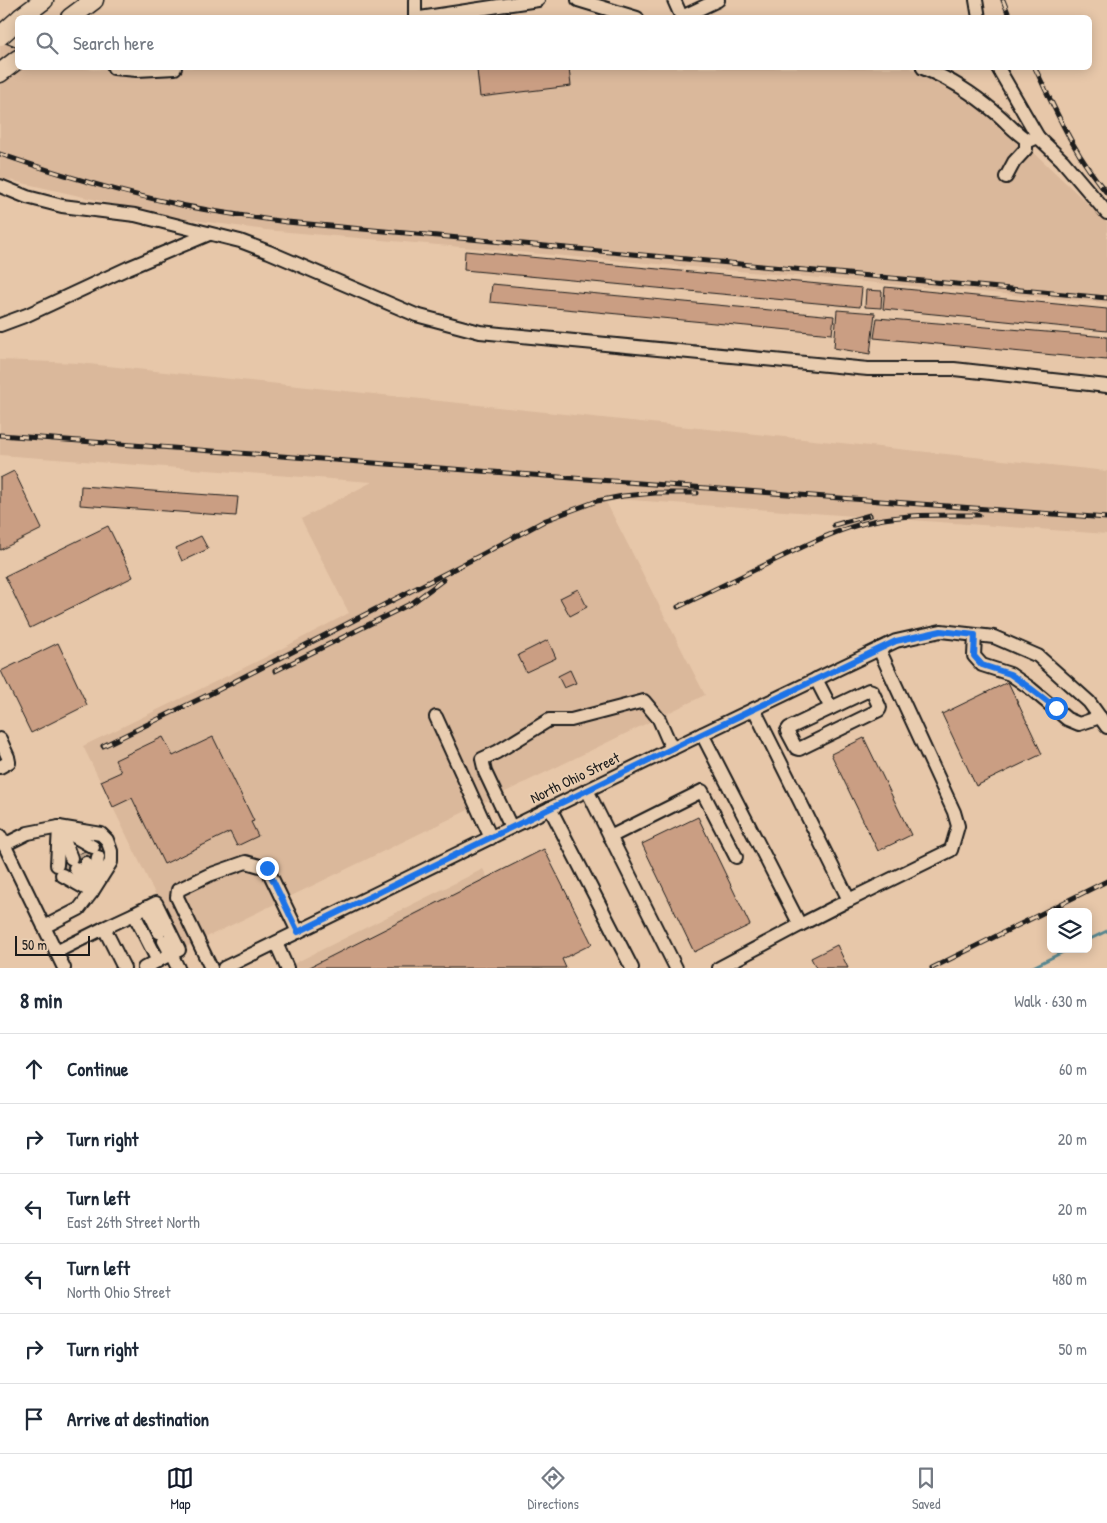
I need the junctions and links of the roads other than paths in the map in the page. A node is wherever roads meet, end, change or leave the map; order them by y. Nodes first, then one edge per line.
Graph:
1 (44, 0) edge
2 (94, 0) edge
3 (414, 0) edge
4 (538, 0) edge
5 (578, 0) edge
6 (674, 0) edge
7 (718, 0) edge
8 (976, 0) edge
9 (24, 15) edge
10 (74, 15) edge
11 (415, 15) edge
12 (440, 15) edge
13 (627, 15) edge
14 (681, 15) edge
15 (686, 15) edge
16 (978, 15) edge
17 (15, 22) edge
18 (0, 34) edge
19 (15, 39) edge
20 (15, 61) edge
21 (928, 70) edge
22 (999, 70) edge
23 (0, 73) edge
24 (1032, 138) junction
25 (1006, 177) dead end
26 (0, 186) edge
27 (1107, 213) edge
28 (209, 234) junction
29 (0, 325) edge
30 (1107, 386) edge
31 (975, 635) junction
32 (879, 649) junction
33 (816, 679) junction
34 (831, 708) junction
35 (754, 709) junction
36 (436, 717) dead end
37 (1103, 722) edge
38 (702, 734) junction
39 (0, 739) edge
40 (672, 749) junction
41 (0, 767) edge
42 (587, 790) junction
43 (550, 808) junction
44 (59, 827) junction
45 (511, 827) junction
46 (610, 837) junction
47 (491, 838) junction
48 (2, 840) edge
49 (736, 857) dead end
50 (76, 862) junction
51 (92, 892) junction
52 (849, 900) junction
53 (147, 907) junction
54 (134, 914) junction
55 (800, 924) junction
56 (44, 927) junction
57 (104, 928) junction
58 (298, 932) junction
59 (276, 943) junction
60 (56, 952) junction
61 (171, 954) junction
62 (158, 961) junction
63 (64, 968) edge
64 (124, 968) edge
65 (144, 968) edge
66 (178, 968) edge
67 (211, 968) edge
68 (224, 968) edge
69 (287, 968) edge
70 (632, 968) edge
71 (676, 968) edge
72 (719, 968) edge

1 - 9 highway
2 - 10 highway
3 - 11 street
4 - 12 street
5 - 13 street
6 - 14 street
7 - 15 street
8 - 16 street
17 - 18 highway, bridge
18 - 19 street
20 - 23 highway
21 - 24 street
22 - 24 street
24 - 25 street
24 - 27 street
26 - 28 street
28 - 29 street
28 - 30 street
31 - 32 street, North Ohio Street
31 - 37 street, North Ohio Street
31 - 37 street
32 - 33 street, North Ohio Street
32 - 52 street
33 - 34 street
33 - 35 street, North Ohio Street
34 - 34 street
35 - 38 street, North Ohio Street
35 - 52 street
36 - 47 street
38 - 40 street, North Ohio Street
38 - 55 street
39 - 41 street
40 - 42 street, North Ohio Street
40 - 45 street
42 - 43 street, North Ohio Street
42 - 46 street
43 - 45 street, North Ohio Street
43 - 70 street
44 - 48 street
44 - 50 street
44 - 50 street
44 - 51 street
45 - 47 street, North Ohio Street
46 - 49 street
46 - 71 street
47 - 58 street, North Ohio Street
48 - 56 street
50 - 51 street
50 - 51 street
51 - 56 street
52 - 55 street
53 - 54 street
53 - 61 street
53 - 61 street
54 - 57 street
54 - 62 street
55 - 72 street
56 - 60 street
57 - 60 street
57 - 64 street
58 - 59 street, North Ohio Street
58 - 67 street
59 - 68 street, North Ohio Street
59 - 69 street
60 - 63 street
61 - 62 street
61 - 66 street
62 - 65 street

